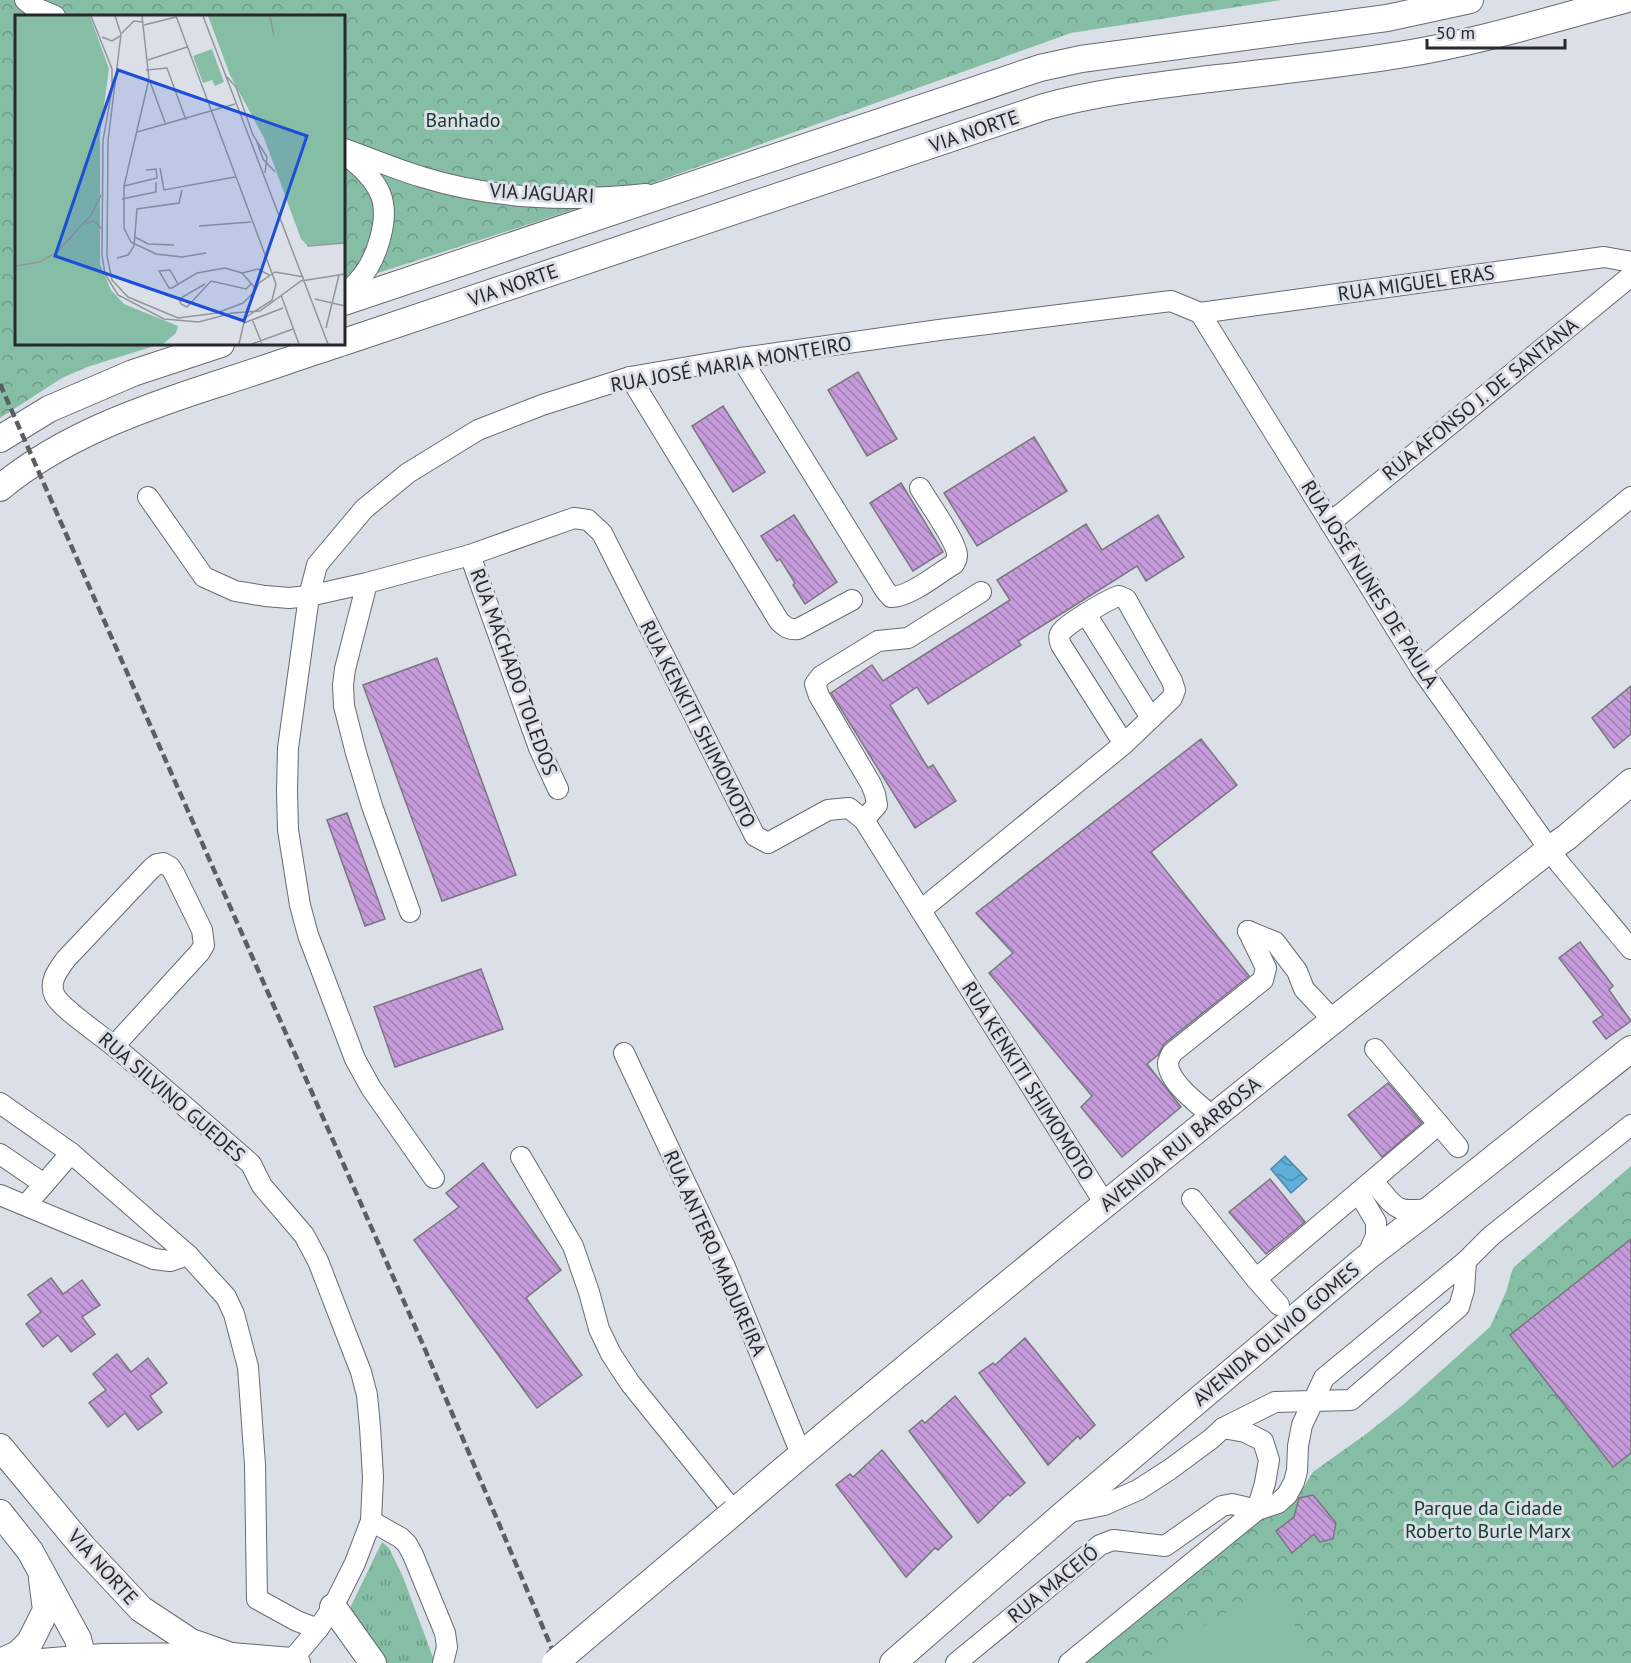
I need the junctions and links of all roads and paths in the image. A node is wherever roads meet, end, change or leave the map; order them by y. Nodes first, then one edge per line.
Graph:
1 (25, 0) edge
2 (1470, 0) edge
3 (1623, 0) edge
4 (53, 15) edge
5 (345, 151) edge
6 (345, 152) edge
7 (676, 191) junction
8 (1631, 262) edge
9 (1631, 276) edge
10 (345, 292) edge
11 (345, 302) edge
12 (1200, 313) junction
13 (345, 342) edge
14 (218, 345) edge
15 (335, 345) edge
16 (741, 358) junction
17 (630, 377) junction
18 (0, 439) edge
19 (0, 488) edge
20 (920, 488) dead end
21 (148, 497) dead end
22 (1631, 497) edge
23 (1330, 523) junction
24 (470, 555) junction
25 (367, 583) junction
26 (981, 592) dead end
27 (309, 596) junction
28 (852, 600) dead end
29 (1086, 614) junction
30 (1421, 669) junction
31 (1151, 718) junction
32 (1124, 744) junction
33 (1631, 782) edge
34 (558, 789) dead end
35 (864, 820) junction
36 (1550, 849) junction
37 (921, 910) junction
38 (410, 912) dead end
39 (1631, 949) edge
40 (1333, 1020) junction
41 (114, 1046) junction
42 (1375, 1048) dead end
43 (1631, 1049) edge
44 (624, 1053) dead end
45 (0, 1103) edge
46 (1213, 1117) junction
47 (1439, 1124) junction
48 (1631, 1125) edge
49 (1458, 1147) dead end
50 (71, 1153) junction
51 (0, 1154) edge
52 (521, 1157) dead end
53 (434, 1178) dead end
54 (44, 1184) junction
55 (1366, 1187) junction
56 (0, 1195) edge
57 (1192, 1199) dead end
58 (1105, 1204) junction
59 (26, 1205) junction
60 (1430, 1209) junction
61 (188, 1255) junction
62 (1366, 1258) junction
63 (1466, 1261) junction
64 (1256, 1279) junction
65 (1279, 1305) dead end
66 (1314, 1401) junction
67 (1222, 1428) junction
68 (0, 1447) edge
69 (801, 1454) junction
70 (1257, 1510) junction
71 (734, 1512) junction
72 (0, 1513) edge
73 (1065, 1513) junction
74 (370, 1521) junction
75 (42, 1573) junction
76 (333, 1607) junction
77 (318, 1629) junction
78 (231, 1656) junction
79 (83, 1661) edge
80 (0, 1662) edge
81 (294, 1662) edge
82 (29, 1663) edge
83 (373, 1663) edge
84 (443, 1663) edge
85 (555, 1663) edge
86 (893, 1663) edge
87 (956, 1663) edge
88 (1069, 1663) edge

1 - 4 street
2 - 7 main road, VIA NORTE
3 - 13 main road, VIA NORTE
5 - 7 street, VIA JAGUARI
6 - 10 street, VIA JAGUARI
7 - 11 main road, VIA NORTE
8 - 12 street, RUA MIGUEL ERAS
9 - 23 street, RUA AFONSO J. DE SANTANA
12 - 16 street, RUA JOSÉ MARIA MONTEIRO
12 - 23 street, RUA JOSÉ NUNES DE PAULA
14 - 18 main road
15 - 19 main road
16 - 17 street, RUA JOSÉ MARIA MONTEIRO
16 - 20 street
17 - 27 street, RUA JOSÉ MARIA MONTEIRO
17 - 28 street
21 - 27 street, RUA KENKITI SHIMOMOTO
22 - 30 street
23 - 30 street, RUA JOSÉ NUNES DE PAULA
24 - 25 street, RUA KENKITI SHIMOMOTO
24 - 34 street, RUA MACHADO TOLEDOS
24 - 35 street, RUA KENKITI SHIMOMOTO
25 - 27 street, RUA KENKITI SHIMOMOTO
25 - 38 street
26 - 35 street
27 - 53 street, RUA JOSÉ MARIA MONTEIRO
29 - 31 street
29 - 31 street
29 - 32 street
30 - 36 street, RUA JOSÉ NUNES DE PAULA
31 - 32 street
32 - 37 street
33 - 36 main road, AVENIDA RUI BARBOSA
35 - 37 street, RUA KENKITI SHIMOMOTO
36 - 39 street, RUA JOSÉ NUNES DE PAULA
36 - 40 main road, AVENIDA RUI BARBOSA
37 - 58 street, RUA KENKITI SHIMOMOTO
40 - 46 main road, AVENIDA RUI BARBOSA
40 - 46 street
41 - 41 street, RUA SILVINO GUEDES
41 - 74 street, RUA SILVINO GUEDES
42 - 47 street
43 - 60 main road, AVENIDA OLIVIO GOMES
44 - 69 street, RUA ANTERO MADUREIRA
45 - 50 street
46 - 58 main road, AVENIDA RUI BARBOSA
47 - 49 street
47 - 55 street
48 - 63 street
50 - 54 street
50 - 61 street
51 - 54 street
52 - 71 street
54 - 59 street
55 - 60 street
55 - 62 street
55 - 64 street
56 - 59 street
57 - 64 street
58 - 69 main road, AVENIDA RUI BARBOSA
59 - 61 street
60 - 62 main road, AVENIDA OLIVIO GOMES
61 - 77 street
62 - 73 main road, AVENIDA OLIVIO GOMES
63 - 66 street
63 - 66 street
64 - 65 street
66 - 67 street
66 - 70 street
67 - 70 street
67 - 73 street
68 - 78 main road, VIA NORTE
69 - 71 main road, AVENIDA RUI BARBOSA
70 - 87 street, RUA MACEIÓ
70 - 88 street
71 - 85 main road, AVENIDA RUI BARBOSA, bridge
72 - 75 main road
73 - 86 main road, AVENIDA OLIVIO GOMES
74 - 76 street, RUA SILVINO GUEDES
74 - 84 street
75 - 79 main road
75 - 80 main road
76 - 77 street, RUA SILVINO GUEDES
76 - 83 main road
77 - 81 street, RUA SILVINO GUEDES
78 - 79 main road
78 - 81 main road
79 - 82 main road

